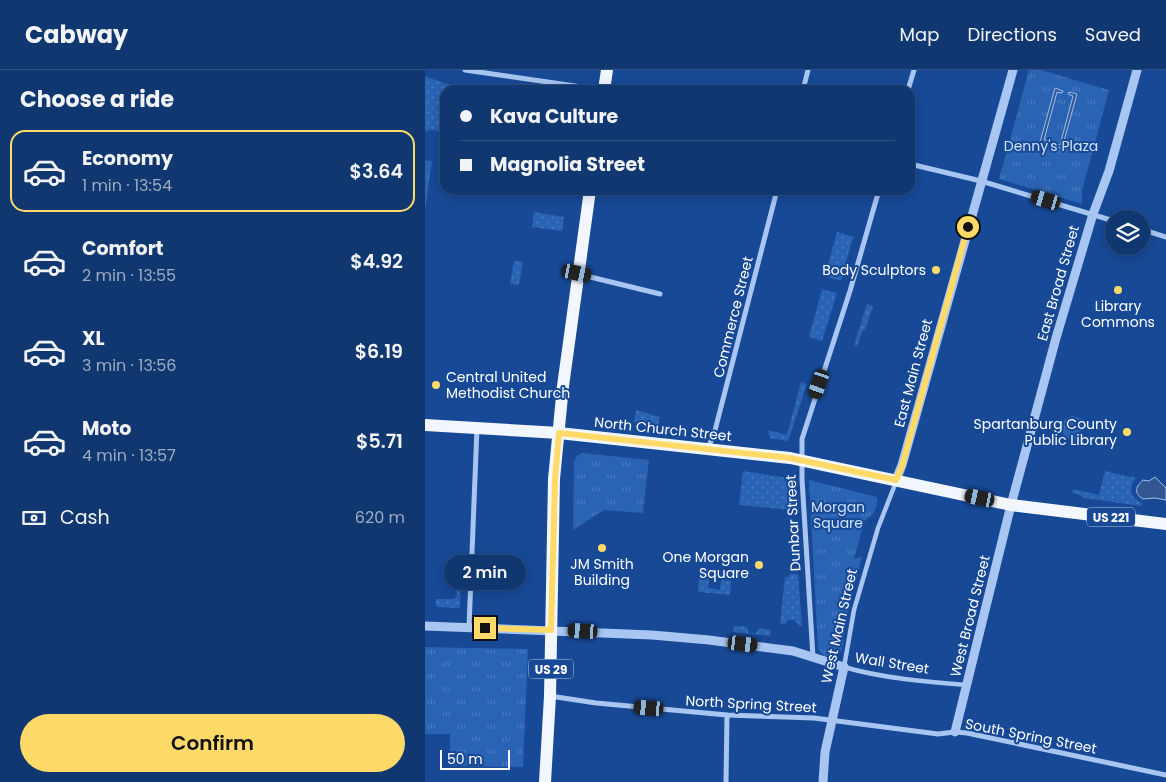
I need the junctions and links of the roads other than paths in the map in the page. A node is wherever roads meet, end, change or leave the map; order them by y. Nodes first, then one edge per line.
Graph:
1 (465, 70) edge
2 (607, 70) edge
3 (808, 70) edge
4 (914, 70) edge
5 (1013, 70) edge
6 (1137, 70) edge
7 (569, 85) edge
8 (605, 85) edge
9 (804, 85) edge
10 (910, 85) edge
11 (915, 165) edge
12 (981, 181) junction
13 (588, 195) edge
14 (776, 195) edge
15 (878, 195) edge
16 (1093, 214) junction
17 (1105, 218) edge
18 (1150, 232) edge
19 (1166, 237) edge
20 (577, 273) junction
21 (660, 294) dead end
22 (425, 425) edge
23 (477, 427) junction
24 (559, 433) junction
25 (707, 448) junction
26 (801, 460) junction
27 (896, 480) junction
28 (1011, 505) junction
29 (1166, 524) edge
30 (425, 626) edge
31 (469, 627) junction
32 (551, 630) junction
33 (813, 657) junction
34 (844, 667) junction
35 (967, 685) junction
36 (550, 696) junction
37 (727, 715) junction
38 (831, 720) junction
39 (955, 732) junction
40 (1166, 775) edge
41 (545, 782) edge
42 (726, 782) edge
43 (823, 782) edge

1 - 7 street
2 - 8 main road
3 - 9 street
4 - 10 street
5 - 12 street, East Main Street
6 - 16 street, East Broad Street
11 - 12 street
12 - 16 street
12 - 27 street, East Main Street
13 - 20 main road, US 29
14 - 25 street, Commerce Street
15 - 26 street, Dunbar Street
16 - 17 street
16 - 28 street, East Broad Street
18 - 19 street
20 - 21 street
20 - 24 main road, US 29
22 - 23 main road, North Church Street / US 221
23 - 24 main road, North Church Street / US 221
23 - 31 street
24 - 25 main road, North Church Street / US 221
24 - 32 main road, US 29
25 - 26 main road, North Church Street / US 221
26 - 27 main road, North Church Street / US 221
26 - 33 street, Dunbar Street
27 - 28 main road, US 221
27 - 34 street, West Main Street
28 - 29 main road, US 221
28 - 35 street, West Broad Street
30 - 31 street
31 - 32 street
32 - 33 street
32 - 36 main road, US 29
33 - 34 street
34 - 35 street, Wall Street
34 - 38 street, West Main Street
35 - 39 street, West Broad Street
36 - 37 street, North Spring Street
36 - 41 main road, US 29
37 - 38 street, North Spring Street
37 - 42 street
38 - 39 street, South Spring Street
38 - 43 street, West Main Street
39 - 40 street, South Spring Street

